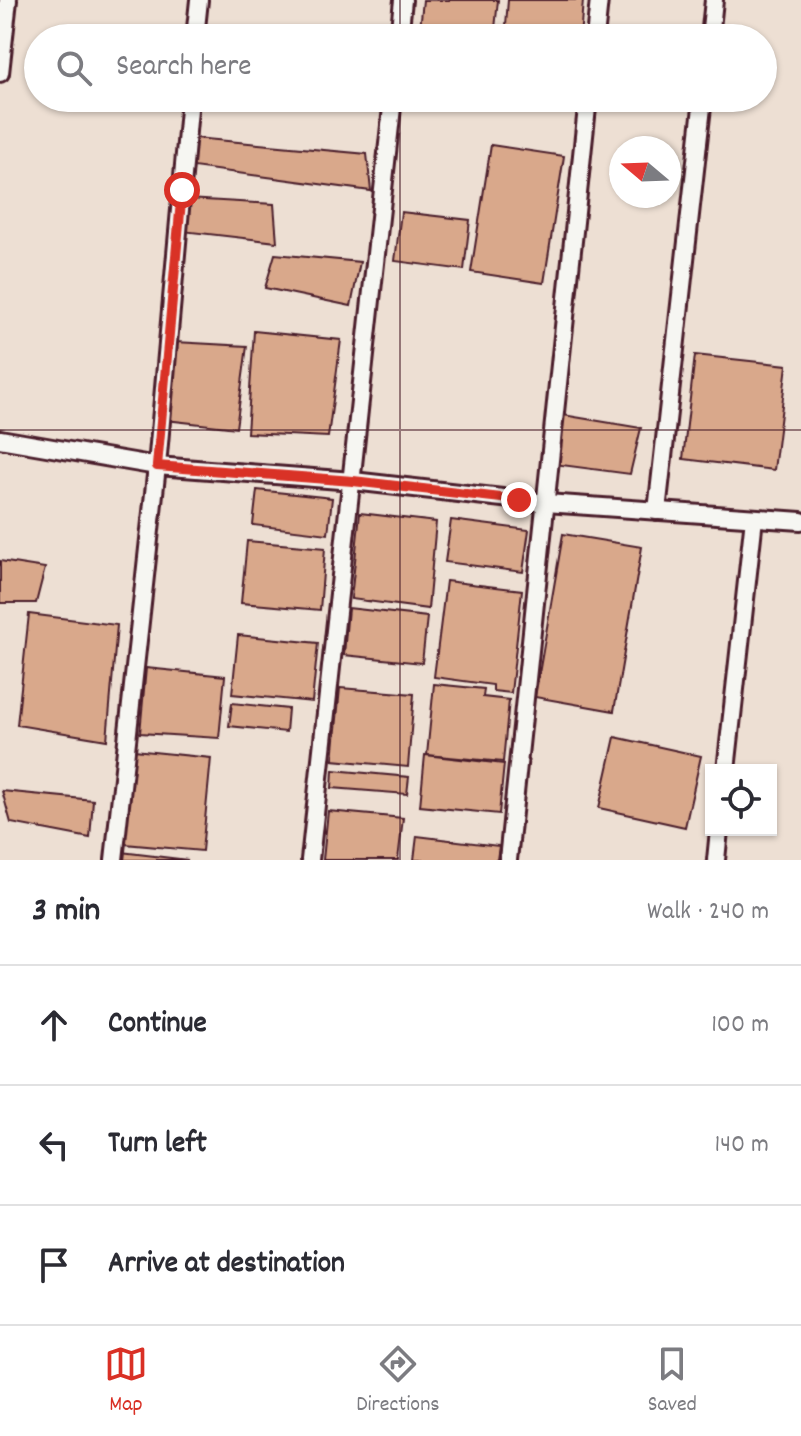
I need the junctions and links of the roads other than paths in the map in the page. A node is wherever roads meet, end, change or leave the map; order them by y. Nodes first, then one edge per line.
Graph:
1 (8, 0) edge
2 (199, 0) edge
3 (403, 0) edge
4 (599, 0) edge
5 (714, 0) edge
6 (196, 24) edge
7 (400, 24) edge
8 (596, 24) edge
9 (711, 24) edge
10 (0, 73) edge
11 (189, 112) edge
12 (392, 112) edge
13 (587, 112) edge
14 (701, 112) edge
15 (0, 439) edge
16 (157, 466) junction
17 (353, 481) junction
18 (546, 503) junction
19 (657, 511) junction
20 (754, 518) junction
21 (801, 521) edge
22 (727, 764) edge
23 (718, 836) edge
24 (114, 860) edge
25 (310, 860) edge
26 (508, 860) edge
27 (716, 860) edge

1 - 10 street
2 - 6 street
3 - 7 street
4 - 8 street
5 - 9 street
11 - 16 street
12 - 17 street
13 - 18 street
14 - 19 street
15 - 16 street
16 - 17 street
16 - 24 street
17 - 18 street
17 - 25 street
18 - 19 street
18 - 26 street
19 - 20 street
20 - 21 street
20 - 22 street
23 - 27 street

